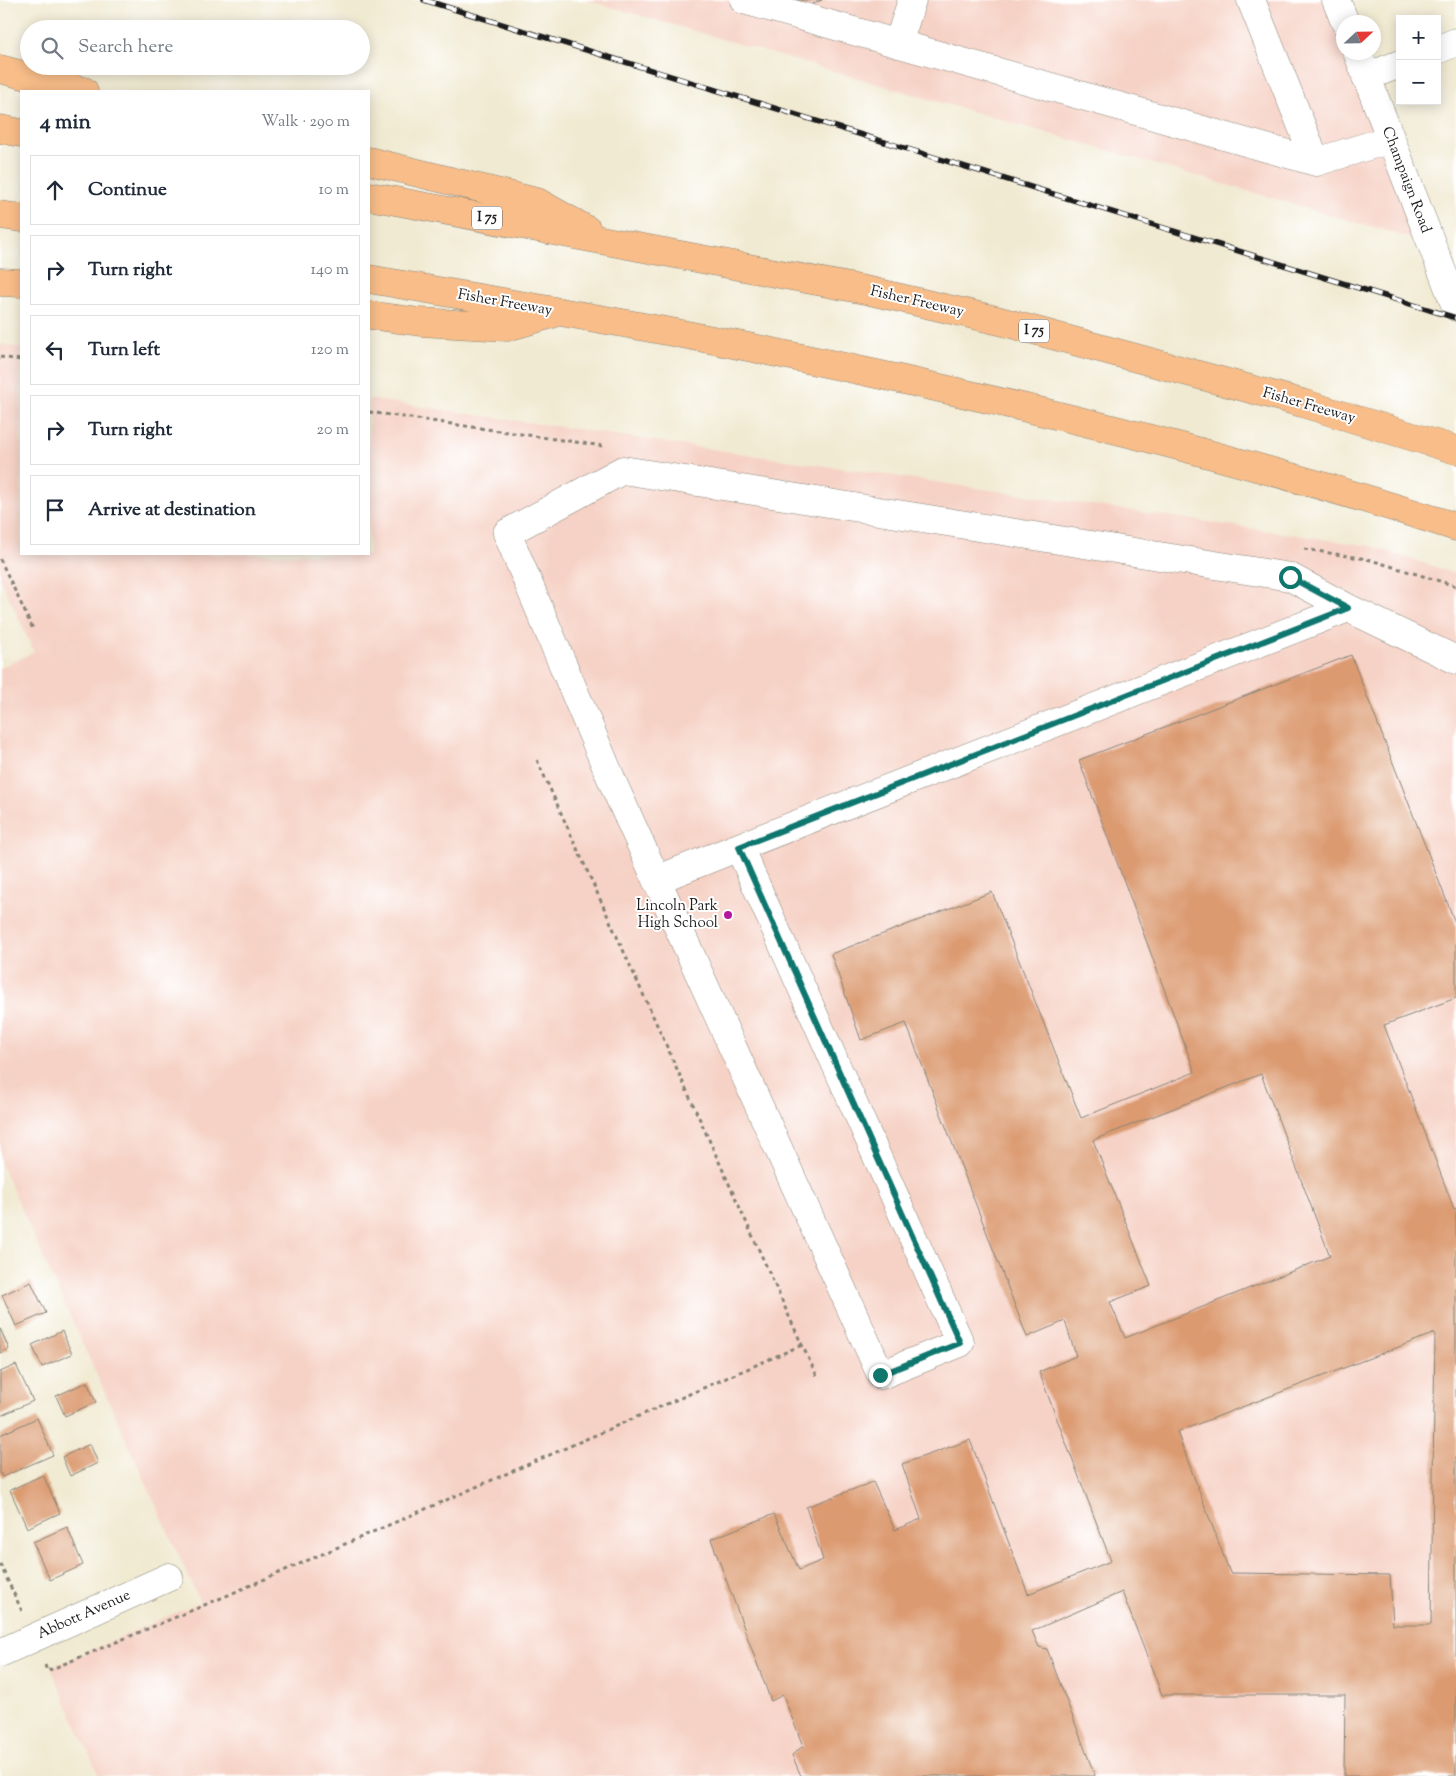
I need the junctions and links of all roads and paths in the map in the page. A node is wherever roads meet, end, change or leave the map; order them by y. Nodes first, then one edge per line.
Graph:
1 (744, 0) edge
2 (912, 0) edge
3 (1251, 0) edge
4 (1336, 0) edge
5 (1342, 15) edge
6 (1456, 42) edge
7 (898, 44) junction
8 (1441, 48) edge
9 (1396, 64) edge
10 (1362, 65) edge
11 (0, 69) edge
12 (20, 74) edge
13 (23, 75) edge
14 (80, 90) edge
15 (0, 129) edge
16 (20, 133) edge
17 (1391, 139) junction
18 (370, 161) edge
19 (1316, 162) junction
20 (370, 196) edge
21 (0, 215) edge
22 (20, 218) edge
23 (605, 241) junction
24 (370, 278) edge
25 (0, 282) edge
26 (20, 283) edge
27 (1456, 307) edge
28 (558, 312) junction
29 (370, 315) edge
30 (0, 357) edge
31 (20, 360) edge
32 (1456, 450) edge
33 (1456, 527) edge
34 (0, 559) edge
35 (1348, 608) junction
36 (33, 629) dead end
37 (1456, 660) edge
38 (537, 760) dead end
39 (739, 847) junction
40 (656, 880) junction
41 (802, 1345) junction
42 (818, 1378) dead end
43 (0, 1564) edge
44 (169, 1577) dead end
45 (33, 1638) junction
46 (0, 1653) edge

1 - 7 street
2 - 7 street
3 - 19 street
4 - 5 street
6 - 8 street
7 - 19 street
9 - 10 street
10 - 17 street, Champaign Road
11 - 12 highway
13 - 14 highway
15 - 16 highway
17 - 19 street
17 - 27 street, Champaign Road
18 - 23 highway
20 - 23 highway, Fisher Freeway / I 75
21 - 22 highway
23 - 32 highway, Fisher Freeway / I 75
24 - 28 highway, Fisher Freeway
25 - 26 highway
28 - 29 highway
28 - 33 highway, Fisher Freeway
30 - 31 path
34 - 36 path
35 - 37 street
35 - 39 street
35 - 40 street
38 - 41 path
39 - 40 street
39 - 40 street
41 - 42 path
41 - 45 path
43 - 45 path
44 - 45 street, Abbott Avenue
45 - 46 street, Abbott Avenue

